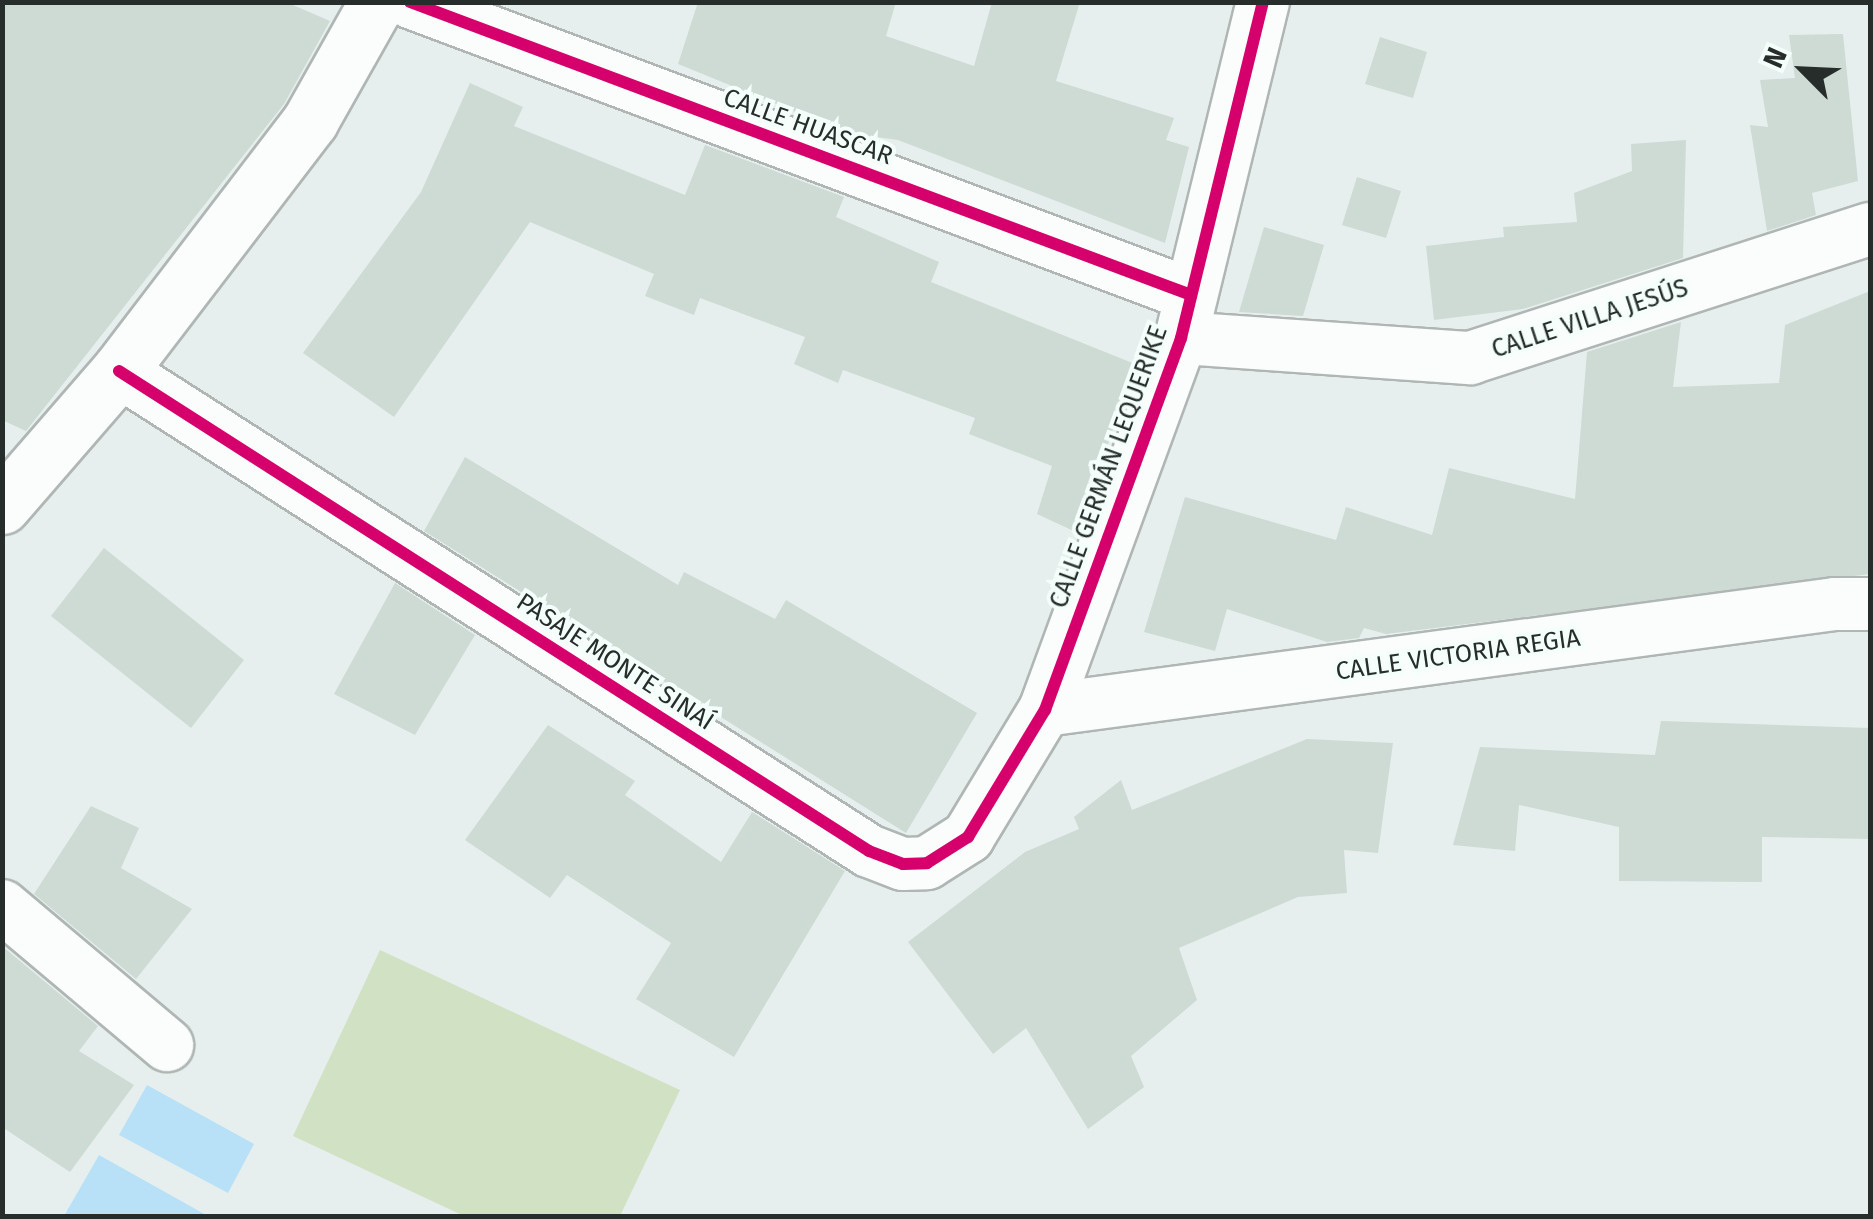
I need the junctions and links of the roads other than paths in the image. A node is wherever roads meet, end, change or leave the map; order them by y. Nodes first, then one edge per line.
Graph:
1 (377, 2) edge
2 (410, 2) edge
3 (1263, 2) edge
4 (1870, 229) edge
5 (1186, 316) junction
6 (119, 371) junction
7 (2, 506) edge
8 (1870, 604) edge
9 (1045, 710) junction
10 (2, 906) edge
11 (167, 1045) dead end

1 - 6 main road
2 - 5 street, CALLE HUASCAR
3 - 5 street, CALLE GERMÁN LEQUERIKE
4 - 5 street, CALLE VILLA JESÚS
5 - 9 street, CALLE GERMÁN LEQUERIKE
6 - 7 main road
6 - 9 street, PASAJE MONTE SINAÍ
8 - 9 street, CALLE VICTORIA REGIA
10 - 11 street

